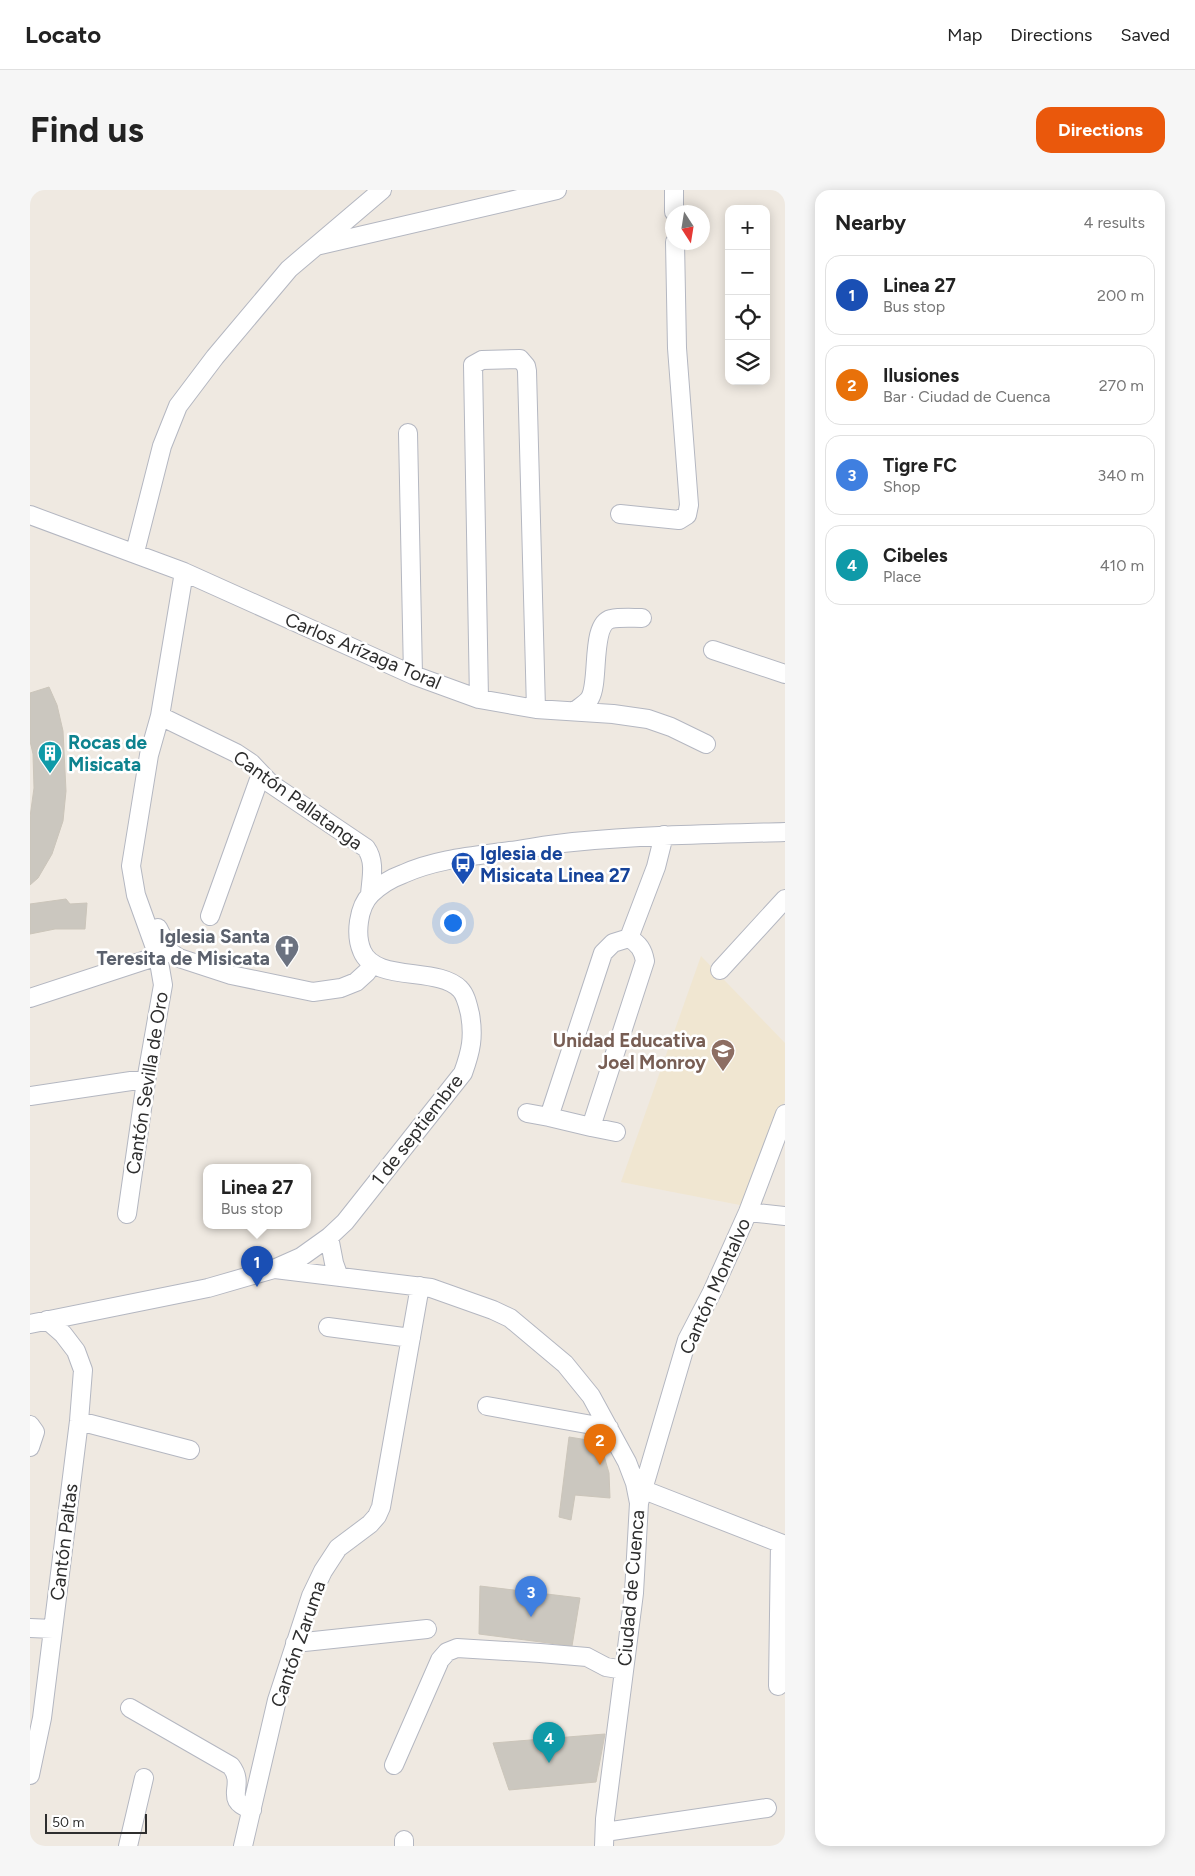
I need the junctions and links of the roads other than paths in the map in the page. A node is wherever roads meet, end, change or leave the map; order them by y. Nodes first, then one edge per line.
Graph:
1 (382, 190) edge
2 (557, 190) edge
3 (674, 190) edge
4 (674, 205) edge
5 (313, 247) junction
6 (675, 250) edge
7 (408, 433) dead end
8 (620, 514) dead end
9 (30, 515) edge
10 (135, 552) junction
11 (184, 572) junction
12 (642, 618) dead end
13 (712, 650) dead end
14 (785, 674) edge
15 (412, 675) junction
16 (479, 699) junction
17 (536, 709) junction
18 (576, 711) junction
19 (160, 716) junction
20 (706, 744) dead end
21 (260, 774) junction
22 (785, 832) edge
23 (664, 835) junction
24 (370, 895) junction
25 (136, 896) junction
26 (785, 899) edge
27 (210, 916) dead end
28 (628, 938) junction
29 (158, 956) junction
30 (372, 964) junction
31 (720, 970) dead end
32 (30, 998) edge
33 (146, 1080) junction
34 (30, 1096) edge
35 (527, 1114) dead end
36 (785, 1114) edge
37 (548, 1117) junction
38 (591, 1126) junction
39 (616, 1132) dead end
40 (748, 1212) junction
41 (127, 1214) dead end
42 (785, 1216) edge
43 (329, 1237) junction
44 (274, 1269) junction
45 (339, 1277) junction
46 (420, 1286) junction
47 (39, 1322) edge
48 (328, 1327) dead end
49 (411, 1338) junction
50 (487, 1406) dead end
51 (79, 1421) junction
52 (30, 1425) edge
53 (609, 1428) junction
54 (30, 1447) edge
55 (190, 1450) dead end
56 (642, 1497) junction
57 (779, 1542) edge
58 (30, 1628) edge
59 (53, 1629) junction
60 (427, 1629) dead end
61 (295, 1643) junction
62 (624, 1670) junction
63 (774, 1683) dead end
64 (130, 1708) dead end
65 (394, 1765) dead end
66 (30, 1775) edge
67 (144, 1778) dead end
68 (767, 1808) dead end
69 (252, 1810) junction
70 (604, 1839) edge
71 (128, 1846) edge
72 (243, 1846) edge

1 - 5 street
2 - 5 street
3 - 4 street
5 - 10 street
6 - 8 street
7 - 15 street
9 - 10 street, Carlos Arízaga Toral
10 - 11 street, Carlos Arízaga Toral
11 - 15 street, Carlos Arízaga Toral
11 - 19 street, Cantón Sevilla de Oro
12 - 18 street
13 - 14 street
15 - 16 street, Carlos Arízaga Toral
16 - 17 street, Carlos Arízaga Toral
16 - 17 street
17 - 18 street, Carlos Arízaga Toral
18 - 20 street, Carlos Arízaga Toral
19 - 21 street, Cantón Pallatanga
19 - 25 street, Cantón Sevilla de Oro
21 - 24 street, Cantón Pallatanga
21 - 27 street
22 - 23 street
23 - 24 street
23 - 28 street
24 - 30 street
25 - 29 street, Cantón Sevilla de Oro
25 - 30 street
26 - 31 street
28 - 37 street
28 - 38 street
29 - 32 street
29 - 33 street, Cantón Sevilla de Oro
30 - 43 street, 1 de septiembre
33 - 34 street
33 - 41 street, Cantón Sevilla de Oro
35 - 37 street
36 - 40 street, Cantón Montalvo
37 - 38 street
38 - 39 street
40 - 42 street
40 - 56 street, Cantón Montalvo
43 - 44 street, 1 de septiembre
43 - 45 street
44 - 45 street, Ciudad de Cuenca
44 - 47 street, 1 de septiembre
45 - 46 street, Ciudad de Cuenca
46 - 49 street, Cantón Zaruma
46 - 53 street, Ciudad de Cuenca
47 - 51 street, Cantón Paltas
48 - 49 street
49 - 61 street, Cantón Zaruma
50 - 53 street
51 - 55 street
51 - 59 street, Cantón Paltas
52 - 54 street
53 - 56 street, Ciudad de Cuenca
56 - 57 street
56 - 62 street, Ciudad de Cuenca
57 - 63 street
58 - 59 street
59 - 66 street, Cantón Paltas
60 - 61 street
61 - 69 street, Cantón Zaruma
62 - 65 street
62 - 70 street, Ciudad de Cuenca
64 - 69 street
67 - 71 street
68 - 70 street
69 - 72 street, Cantón Zaruma

